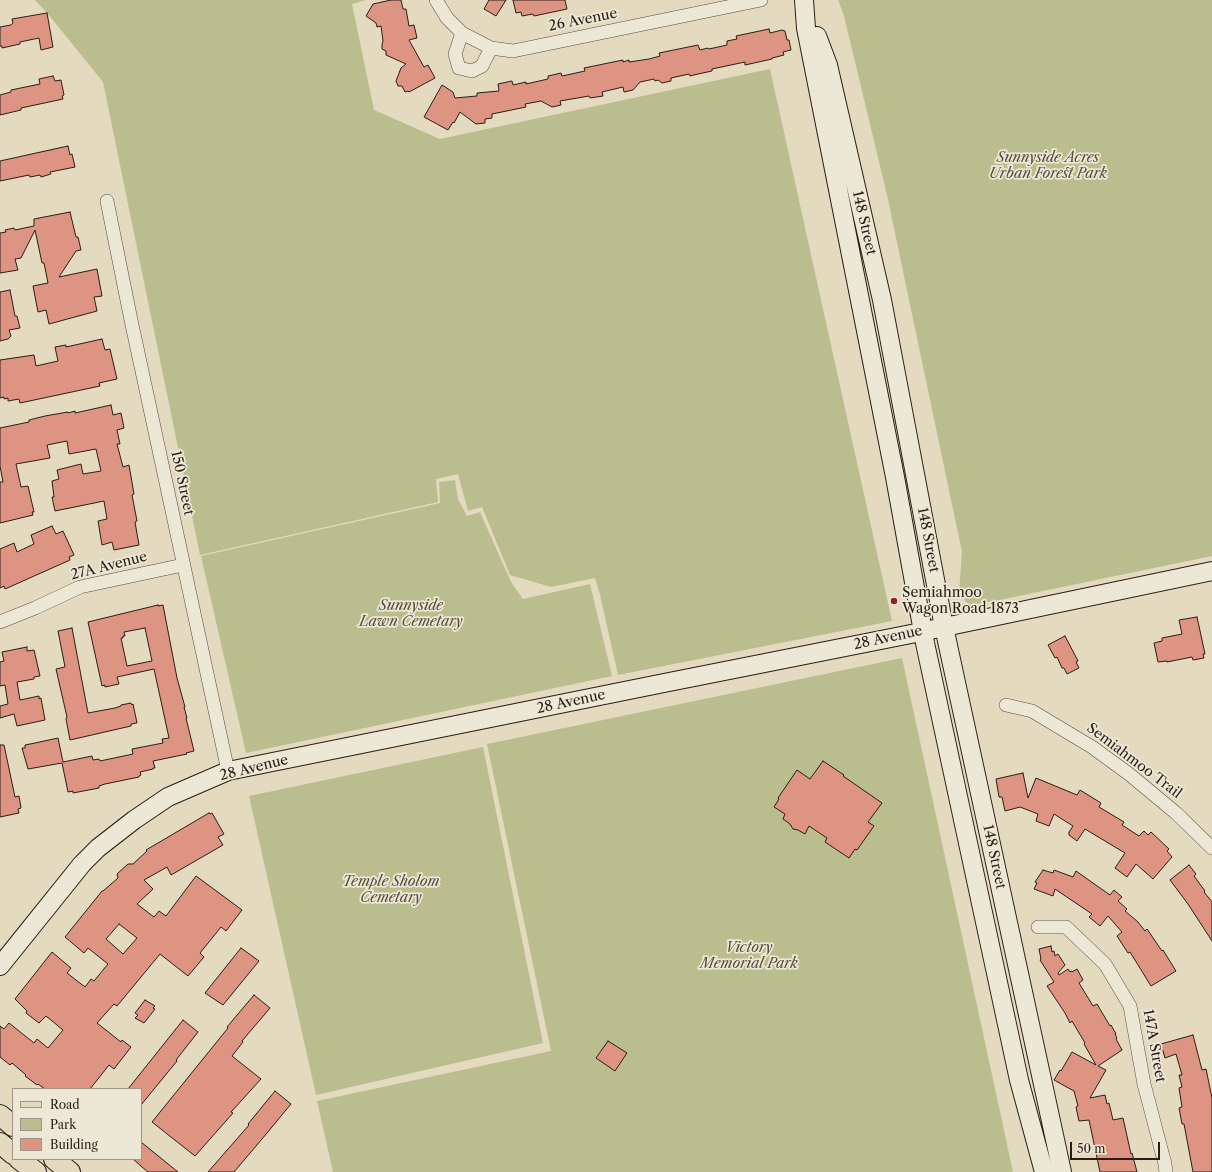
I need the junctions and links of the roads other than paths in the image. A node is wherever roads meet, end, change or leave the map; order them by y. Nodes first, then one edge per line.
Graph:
1 (436, 0) edge
2 (761, 0) edge
3 (805, 2) edge
4 (702, 6) edge
5 (462, 33) junction
6 (491, 48) junction
7 (107, 201) dead end
8 (183, 565) junction
9 (1212, 571) edge
10 (0, 622) edge
11 (944, 627) junction
12 (923, 631) junction
13 (1006, 705) dead end
14 (228, 771) junction
15 (1212, 848) edge
16 (1038, 927) dead end
17 (0, 966) edge
18 (0, 1115) edge
19 (12, 1125) edge
20 (0, 1144) edge
21 (12, 1153) edge
22 (20, 1160) edge
23 (55, 1160) edge
24 (36, 1172) edge
25 (70, 1172) edge
26 (1044, 1172) edge
27 (1062, 1172) edge
28 (1166, 1172) edge

1 - 5 street, 26 Avenue
2 - 4 street, 26 Avenue
3 - 11 main road, 148 Street
3 - 12 main road, 148 Street
4 - 6 street, 26 Avenue
5 - 6 street, 26 Avenue
5 - 6 street
7 - 8 street, 150 Street
8 - 10 street, 27A Avenue
8 - 14 street, 150 Street
9 - 11 main road, 28 Avenue
11 - 12 main road, 28 Avenue
11 - 27 main road, 148 Street
12 - 14 main road, 28 Avenue
12 - 26 main road, 148 Street
13 - 15 street, Semiahmoo Trail
14 - 17 main road, 28 Avenue
16 - 28 street, 147A Street
18 - 19 main road
20 - 21 main road
22 - 24 main road
23 - 25 main road

